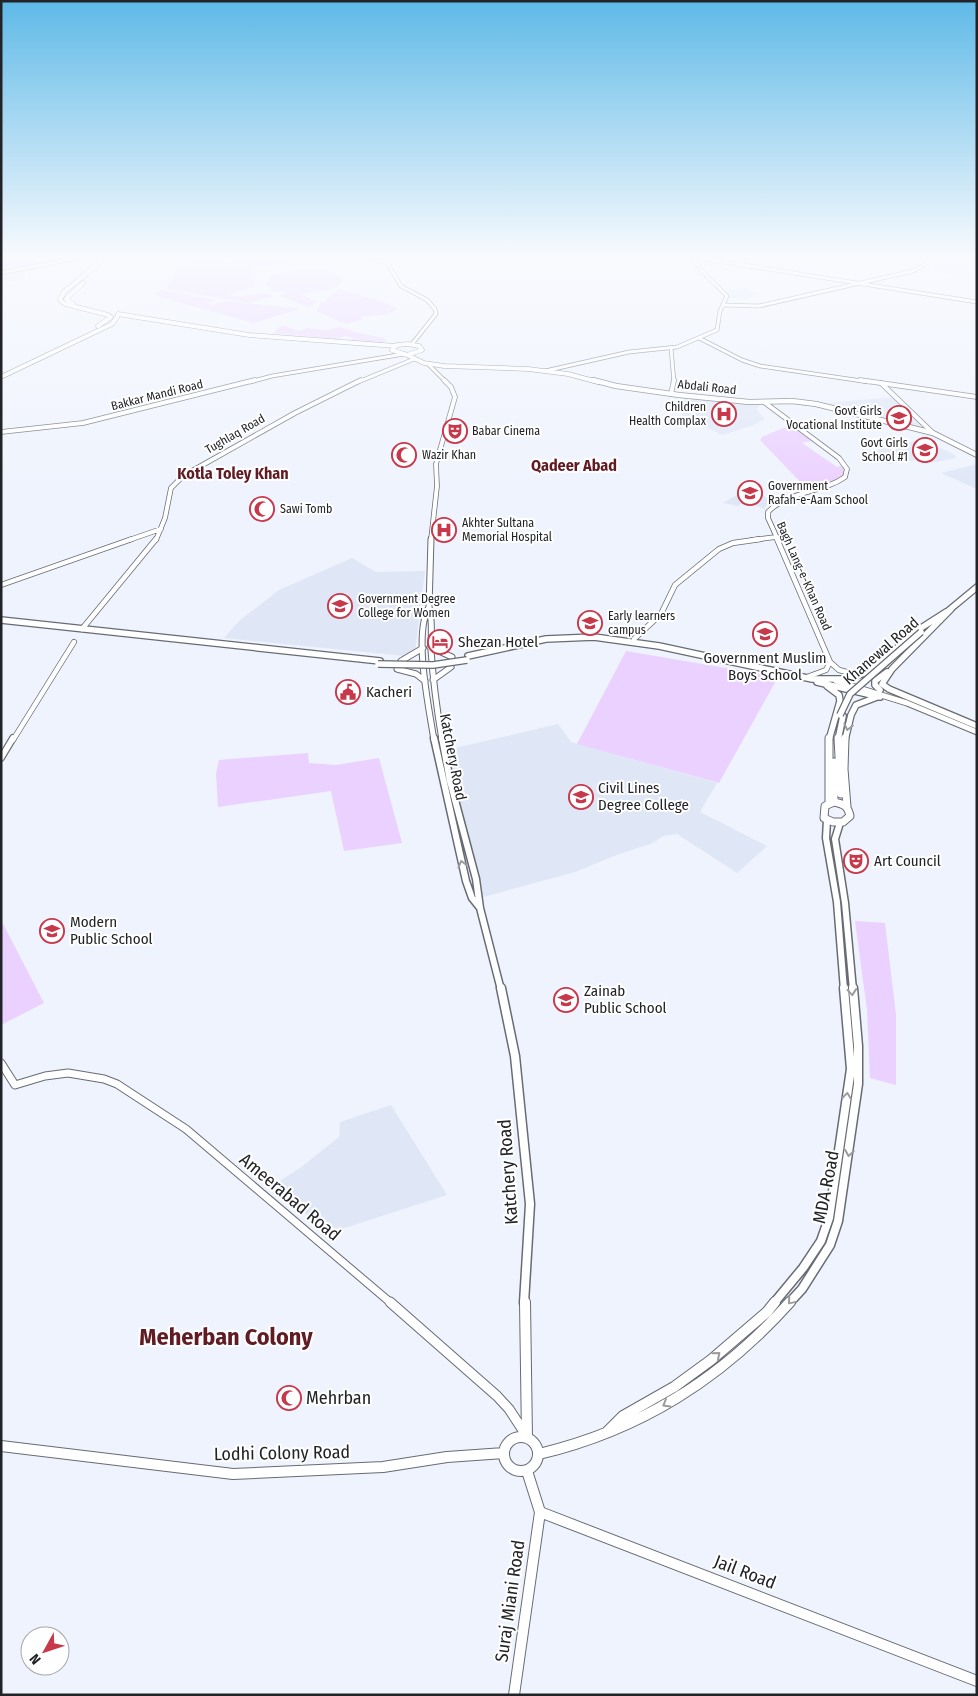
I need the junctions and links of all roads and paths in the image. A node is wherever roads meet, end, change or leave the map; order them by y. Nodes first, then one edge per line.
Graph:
1 (83, 333) edge
2 (93, 333) edge
3 (227, 333) edge
4 (237, 333) edge
5 (421, 333) edge
6 (710, 333) edge
7 (699, 338) junction
8 (387, 339) dead end
9 (412, 344) junction
10 (374, 345) junction
11 (396, 346) junction
12 (671, 348) junction
13 (393, 351) junction
14 (416, 353) junction
15 (405, 354) junction
16 (414, 359) junction
17 (428, 364) junction
18 (545, 371) junction
19 (1, 372) edge
20 (1, 377) edge
21 (881, 384) junction
22 (671, 393) junction
23 (977, 397) edge
24 (764, 402) junction
25 (1, 432) edge
26 (932, 432) junction
27 (977, 455) edge
28 (161, 528) junction
29 (776, 537) junction
30 (1, 586) edge
31 (977, 587) edge
32 (429, 607) junction
33 (948, 611) junction
34 (1, 622) edge
35 (82, 629) dead end
36 (634, 639) dead end
37 (74, 642) dead end
38 (423, 648) junction
39 (430, 648) junction
40 (452, 657) dead end
41 (468, 658) junction
42 (401, 661) dead end
43 (830, 662) junction
44 (451, 667) dead end
45 (397, 669) dead end
46 (433, 669) joint
47 (892, 670) junction
48 (863, 675) junction
49 (807, 677) junction
50 (433, 680) junction
51 (832, 680) junction
52 (840, 681) junction
53 (426, 682) junction
54 (822, 683) junction
55 (880, 693) junction
56 (842, 715) junction
57 (977, 729) edge
58 (977, 736) edge
59 (439, 746) junction
60 (1, 758) edge
61 (455, 800) junction
62 (447, 802) junction
63 (831, 802) junction
64 (845, 805) junction
65 (827, 820) junction
66 (840, 823) junction
67 (464, 836) junction
68 (455, 838) junction
69 (476, 879) junction
70 (466, 881) junction
71 (480, 908) junction
72 (853, 1045) junction
73 (1, 1063) edge
74 (843, 1131) junction
75 (852, 1133) junction
76 (606, 1433) junction
77 (527, 1437) junction
78 (1, 1446) edge
79 (504, 1453) junction
80 (539, 1454) junction
81 (527, 1471) junction
82 (540, 1512) junction
83 (977, 1681) edge
84 (514, 1695) edge

1 - 19 main road
2 - 20 main road
3 - 13 main road
4 - 10 main road
5 - 9 main road
6 - 7 main road
7 - 12 main road
7 - 21 main road
8 - 10 main road
9 - 11 main road
9 - 14 main road
10 - 11 main road
11 - 13 main road
12 - 18 main road
12 - 22 street
13 - 15 main road
14 - 15 main road
14 - 17 main road
15 - 16 main road, Abdali Road
15 - 25 main road, Bakkar Mandi Road
16 - 17 main road, Abdali Road
16 - 28 street, Tughlaq Road
17 - 18 main road, Abdali Road
17 - 32 main road, Katchery Road
18 - 22 main road, Abdali Road
21 - 23 main road
21 - 26 street
22 - 24 main road, Abdali Road
24 - 26 main road, Abdali Road
24 - 29 street, Bagh Lang-e-Khan Road
26 - 27 main road, Abdali Road
28 - 30 street
28 - 35 street, Tughlaq Road
29 - 36 street
29 - 43 street, Bagh Lang-e-Khan Road
31 - 33 main road, Khanewal Road
32 - 38 main road, Katchery Road
32 - 39 main road, Katchery Road
33 - 47 main road
33 - 48 main road
33 - 56 main road, Khanewal Road, bridge
34 - 41 main road, bridge
37 - 60 street
38 - 42 main road
38 - 53 main road, Katchery Road
39 - 40 main road
39 - 46 main road, Katchery Road
41 - 49 main road
41 - 54 main road
43 - 48 street
43 - 49 street
44 - 50 main road
45 - 53 main road
46 - 50 main road, Katchery Road
47 - 55 main road
47 - 57 main road
48 - 51 main road
49 - 51 main road
50 - 59 main road, Katchery Road
51 - 52 main road
52 - 55 main road
52 - 57 main road
53 - 59 main road, Katchery Road
54 - 55 main road
54 - 63 main road
55 - 57 main road
55 - 58 main road
55 -> 64 main road
56 - 63 main road
56 - 64 main road
59 - 61 main road, Katchery Road
59 - 62 main road, Katchery Road
61 - 62 main road
61 - 67 main road, Katchery Road
62 - 68 main road, Katchery Road
63 - 64 main road
63 - 65 main road
64 - 66 main road
65 - 66 main road
65 - 72 main road
66 -> 72 main road
67 - 68 main road
67 - 69 main road, Katchery Road
70 -> 68 main road, Katchery Road
69 - 70 main road
69 - 71 main road, Katchery Road
70 - 71 main road, Katchery Road
71 - 77 main road, Katchery Road
74 -> 72 main road, MDA Road
72 - 75 main road, MDA Road
73 - 77 street, Ameerabad Road
74 - 75 main road
76 -> 74 main road, MDA Road
75 -> 76 main road, MDA Road
76 - 80 main road, MDA Road
77 - 79 main road
77 - 80 main road
78 - 79 main road, Lodhi Colony Road
79 - 81 main road
80 - 81 main road
81 - 82 main road
82 - 83 main road, Jail Road
82 - 84 main road, Suraj Miani Road

